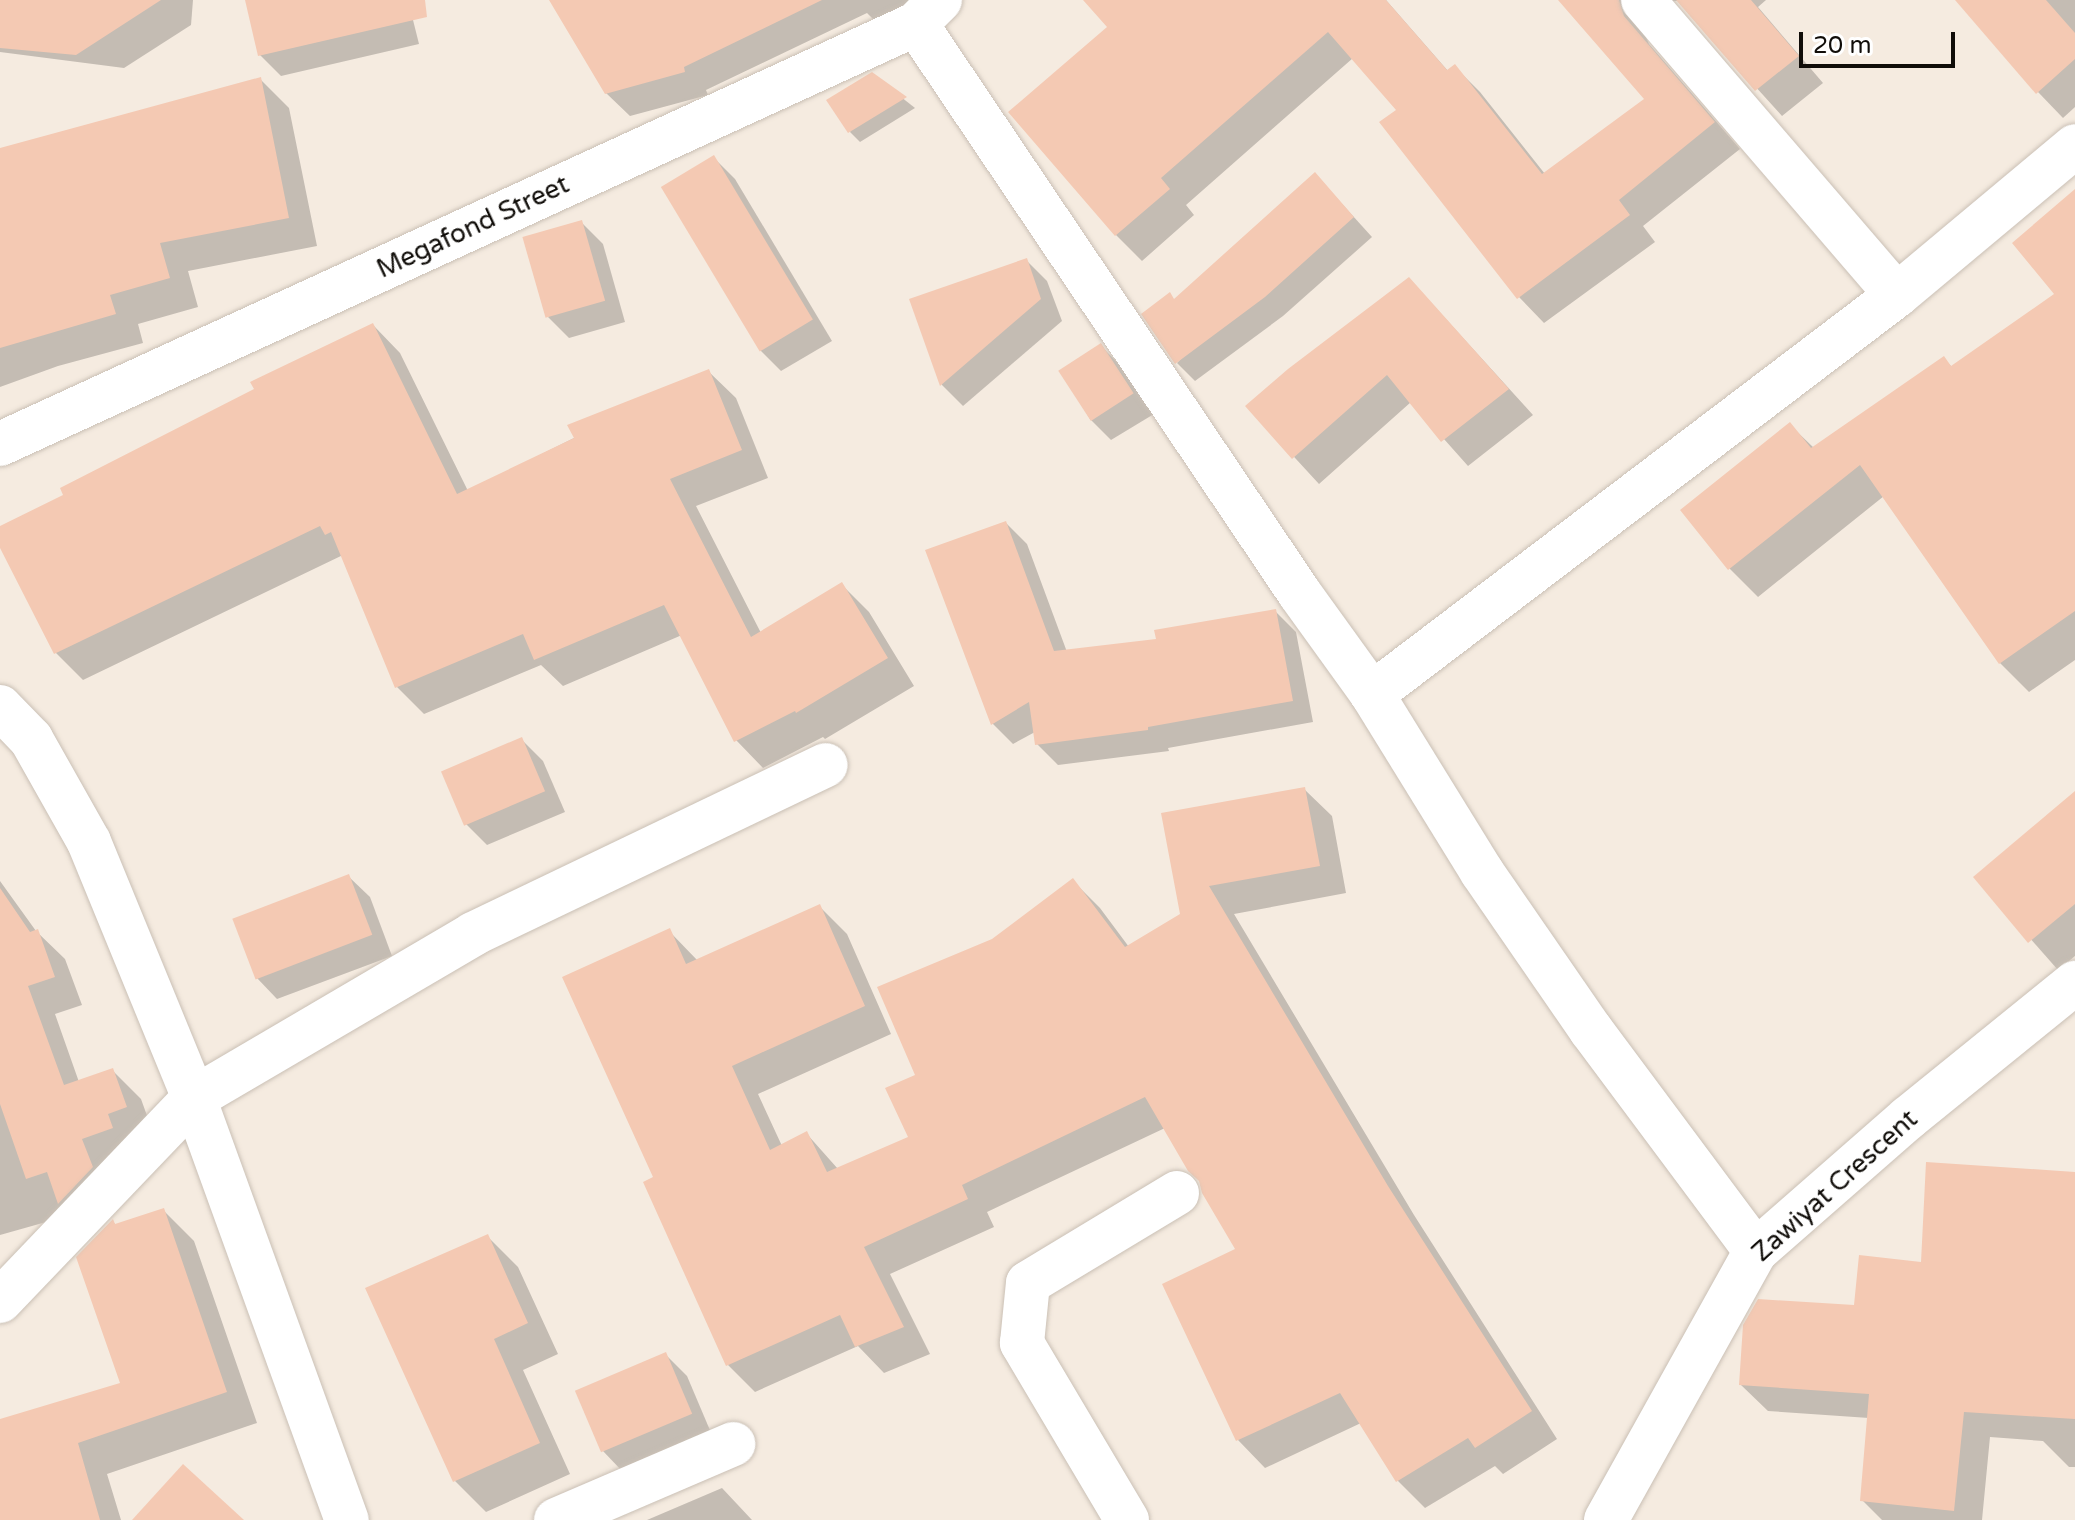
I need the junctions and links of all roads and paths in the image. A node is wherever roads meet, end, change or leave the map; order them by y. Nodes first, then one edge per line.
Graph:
1 (1643, 0) edge
2 (928, 12) edge
3 (2075, 146) edge
4 (1897, 295) junction
5 (0, 444) edge
6 (1372, 694) junction
7 (0, 707) edge
8 (826, 765) dead end
9 (2075, 983) edge
10 (194, 1098) junction
11 (1177, 1193) dead end
12 (1756, 1251) junction
13 (0, 1301) edge
14 (733, 1444) dead end
15 (1620, 1516) edge
16 (347, 1520) edge
17 (556, 1520) edge
18 (1127, 1520) edge

1 - 4 street
2 - 5 street, Megafond Street
2 - 6 street
3 - 4 street
4 - 6 street
6 - 12 street
7 - 10 street
8 - 10 street
9 - 12 street, Zawiyat Crescent
10 - 13 street
10 - 16 street
11 - 18 street
12 - 15 street, Zawiyat Crescent
14 - 17 street

